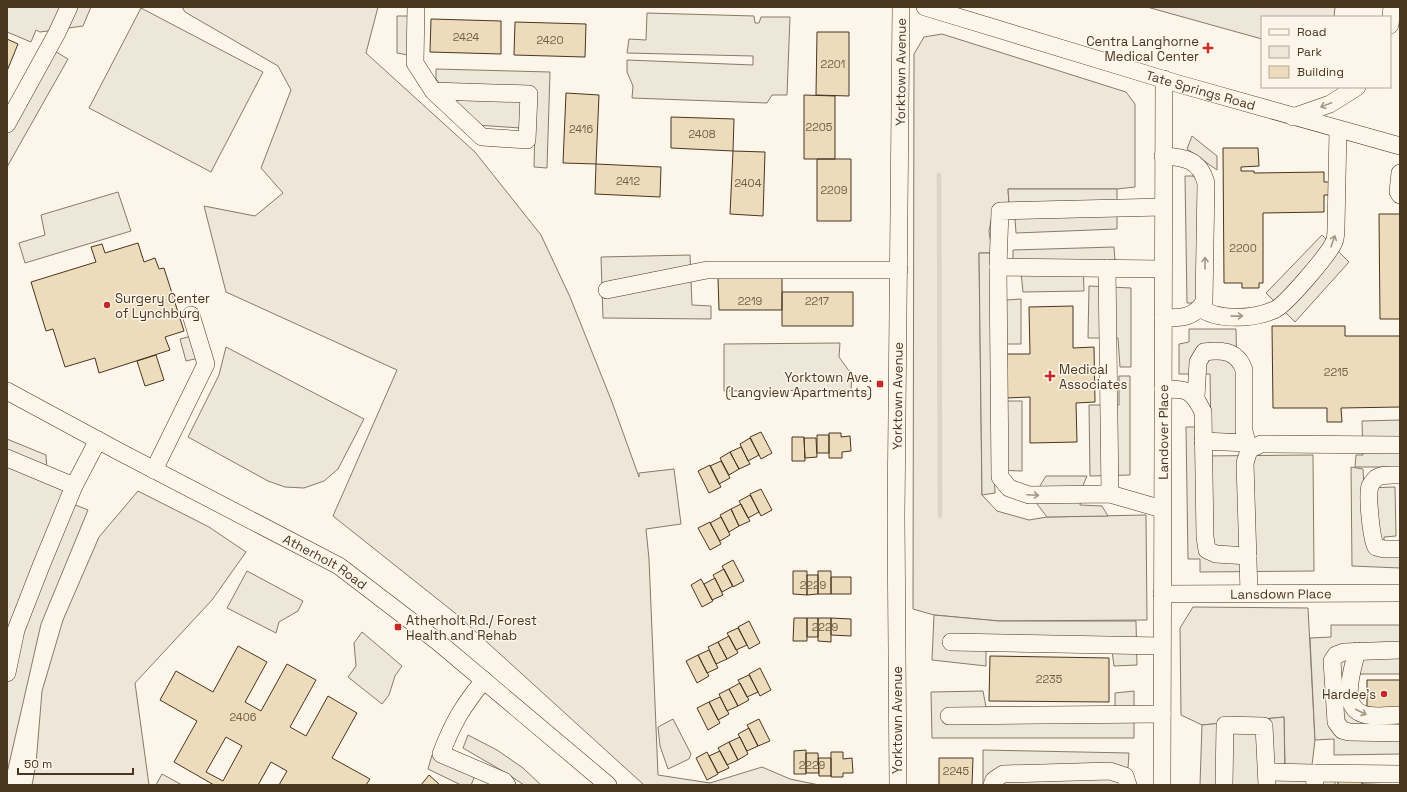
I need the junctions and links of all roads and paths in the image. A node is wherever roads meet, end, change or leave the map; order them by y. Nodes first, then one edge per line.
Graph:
1 (69, 7) edge
2 (416, 7) edge
3 (901, 7) edge
4 (925, 7) edge
5 (1164, 79) junction
6 (1355, 88) edge
7 (433, 91) junction
8 (1293, 117) junction
9 (7, 124) edge
10 (1338, 130) junction
11 (1400, 146) edge
12 (1164, 156) junction
13 (1400, 173) edge
14 (1400, 195) edge
15 (1163, 207) junction
16 (998, 267) junction
17 (1107, 268) junction
18 (1163, 269) junction
19 (899, 270) junction
20 (607, 290) dead end
21 (1202, 305) junction
22 (191, 315) dead end
23 (1163, 318) junction
24 (1163, 389) junction
25 (7, 391) edge
26 (1196, 397) junction
27 (98, 440) junction
28 (1203, 441) junction
29 (1400, 445) edge
30 (1248, 447) junction
31 (7, 458) edge
32 (154, 470) junction
33 (1400, 475) edge
34 (74, 486) junction
35 (1110, 494) junction
36 (1162, 509) junction
37 (1400, 549) edge
38 (1248, 556) junction
39 (1249, 593) junction
40 (1400, 593) edge
41 (1162, 594) junction
42 (951, 642) dead end
43 (1162, 646) junction
44 (1400, 650) edge
45 (1357, 651) junction
46 (7, 673) edge
47 (484, 680) junction
48 (1162, 714) junction
49 (1400, 715) edge
50 (949, 716) dead end
51 (1400, 733) edge
52 (1400, 774) edge
53 (1267, 778) edge
54 (485, 779) edge
55 (1315, 779) edge
56 (507, 785) edge
57 (608, 785) edge
58 (898, 785) edge
59 (992, 785) edge
60 (1128, 785) edge
61 (1162, 785) edge
62 (1224, 785) edge

1 - 9 street
2 - 7 street
3 - 19 street, Yorktown Avenue
4 - 5 street, Tate Springs Road
5 - 8 street, Tate Springs Road
5 - 12 street, Landover Place
6 -> 8 street
7 - 7 street
8 - 10 street, Tate Springs Road
10 - 11 street, Tate Springs Road
21 -> 10 street
12 - 15 street, Landover Place
21 -> 12 street
13 - 14 street
15 - 16 street
15 - 18 street, Landover Place
16 - 17 street
16 -> 35 street
17 - 18 street
17 - 35 street
18 - 23 street, Landover Place
19 - 20 street
19 - 58 street, Yorktown Avenue
21 - 23 street
22 - 32 street
23 - 24 street, Landover Place
24 - 26 street
24 - 36 street, Landover Place
25 - 27 street, Atherholt Road
26 - 28 street
26 - 30 street
27 - 32 street, Atherholt Road
27 - 34 street
28 - 30 street
28 - 38 street
29 - 30 street
30 - 38 street
31 - 34 street
32 - 47 street, Atherholt Road
33 - 37 street
34 - 46 street
35 - 36 street
36 - 41 street, Landover Place
38 - 39 street
39 - 40 street, Lansdown Place
39 - 41 street, Lansdown Place
41 - 43 street, Landover Place
42 - 43 street
43 - 48 street, Landover Place
44 - 45 street
45 -> 49 street
45 - 51 street
47 - 54 street
47 - 57 street, Atherholt Road
48 - 50 street
48 - 61 street, Landover Place
52 - 55 street
53 - 55 street
53 - 62 street
54 - 56 street
59 - 60 street

